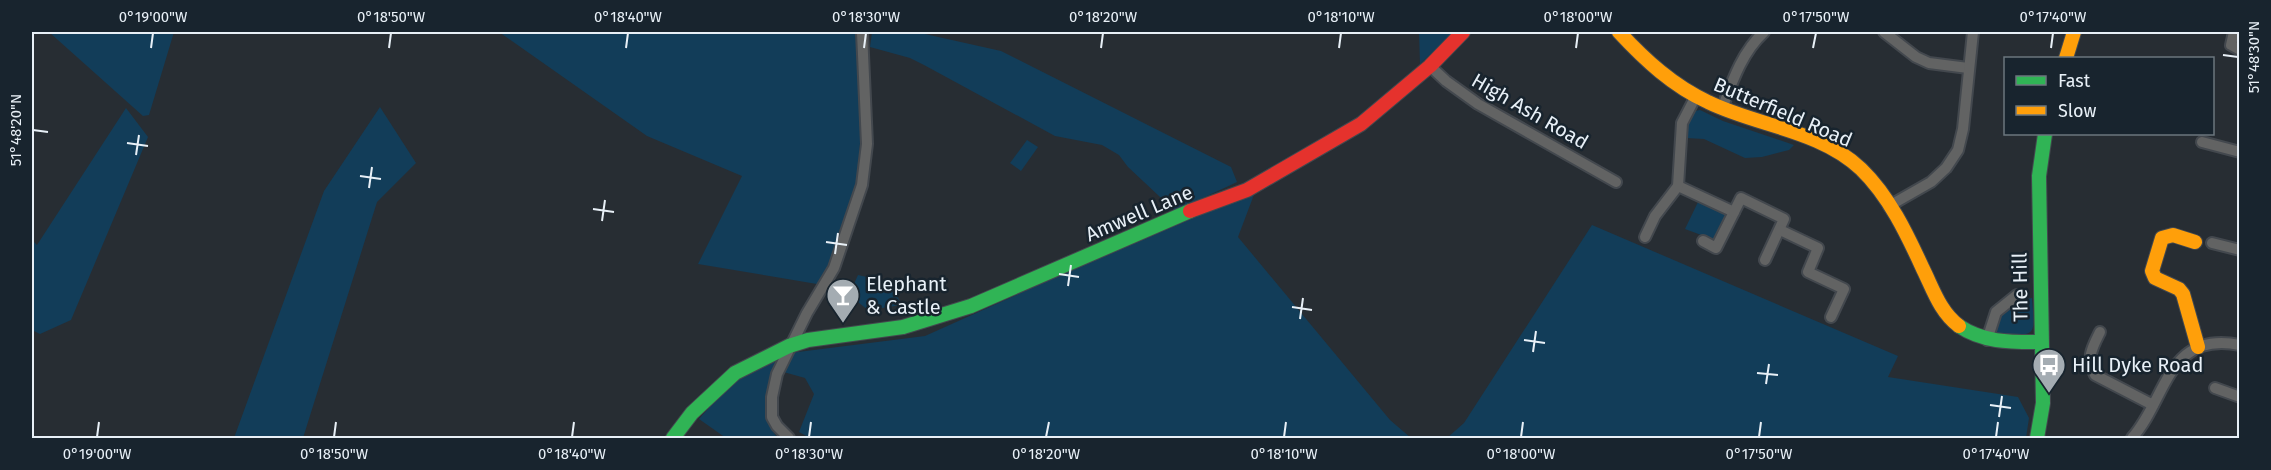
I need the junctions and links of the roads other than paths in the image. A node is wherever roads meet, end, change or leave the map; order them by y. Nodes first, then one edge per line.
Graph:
1 (862, 32) edge
2 (1463, 32) edge
3 (1619, 32) edge
4 (1764, 32) edge
5 (1884, 32) edge
6 (1973, 32) edge
7 (2074, 32) edge
8 (2234, 32) edge
9 (2235, 48) edge
10 (2066, 57) edge
11 (1430, 66) junction
12 (1968, 68) junction
13 (1696, 96) junction
14 (1722, 108) junction
15 (2045, 135) edge
16 (2202, 142) dead end
17 (2240, 152) edge
18 (1616, 182) dead end
19 (1678, 186) junction
20 (1890, 206) junction
21 (1734, 212) junction
22 (1780, 230) junction
23 (1645, 237) dead end
24 (1702, 241) dead end
25 (2195, 242) dead end
26 (2211, 243) dead end
27 (2240, 250) edge
28 (1765, 260) dead end
29 (2017, 295) dead end
30 (1831, 317) dead end
31 (2100, 332) dead end
32 (1987, 340) junction
33 (2041, 342) junction
34 (2240, 345) edge
35 (789, 346) junction
36 (2198, 347) junction
37 (2215, 388) dead end
38 (2240, 397) edge
39 (2153, 405) junction
40 (672, 438) edge
41 (789, 438) edge
42 (2037, 438) edge
43 (2132, 438) edge

1 - 35 street
2 - 11 street, Amwell Lane
3 - 13 street, Butterfield Road
4 - 14 street
5 - 12 street
6 - 12 street
7 - 10 street
8 - 9 street
11 - 18 street, High Ash Road
11 - 35 street, Amwell Lane
12 - 20 street
13 - 14 street, Butterfield Road
13 - 19 street
14 - 20 street, Butterfield Road
15 - 33 street, The Hill
16 - 17 street
19 - 21 street
19 - 23 street
20 - 32 street, Butterfield Road
21 - 22 street
21 - 24 street
22 - 28 street
22 - 30 street
25 - 36 street
26 - 27 street
29 - 32 street
31 - 39 street
32 - 33 street, Butterfield Road
33 - 42 street, The Hill
34 - 36 street
35 - 40 street, Amwell Lane
35 - 41 street
36 - 39 street
37 - 38 street
39 - 43 street

